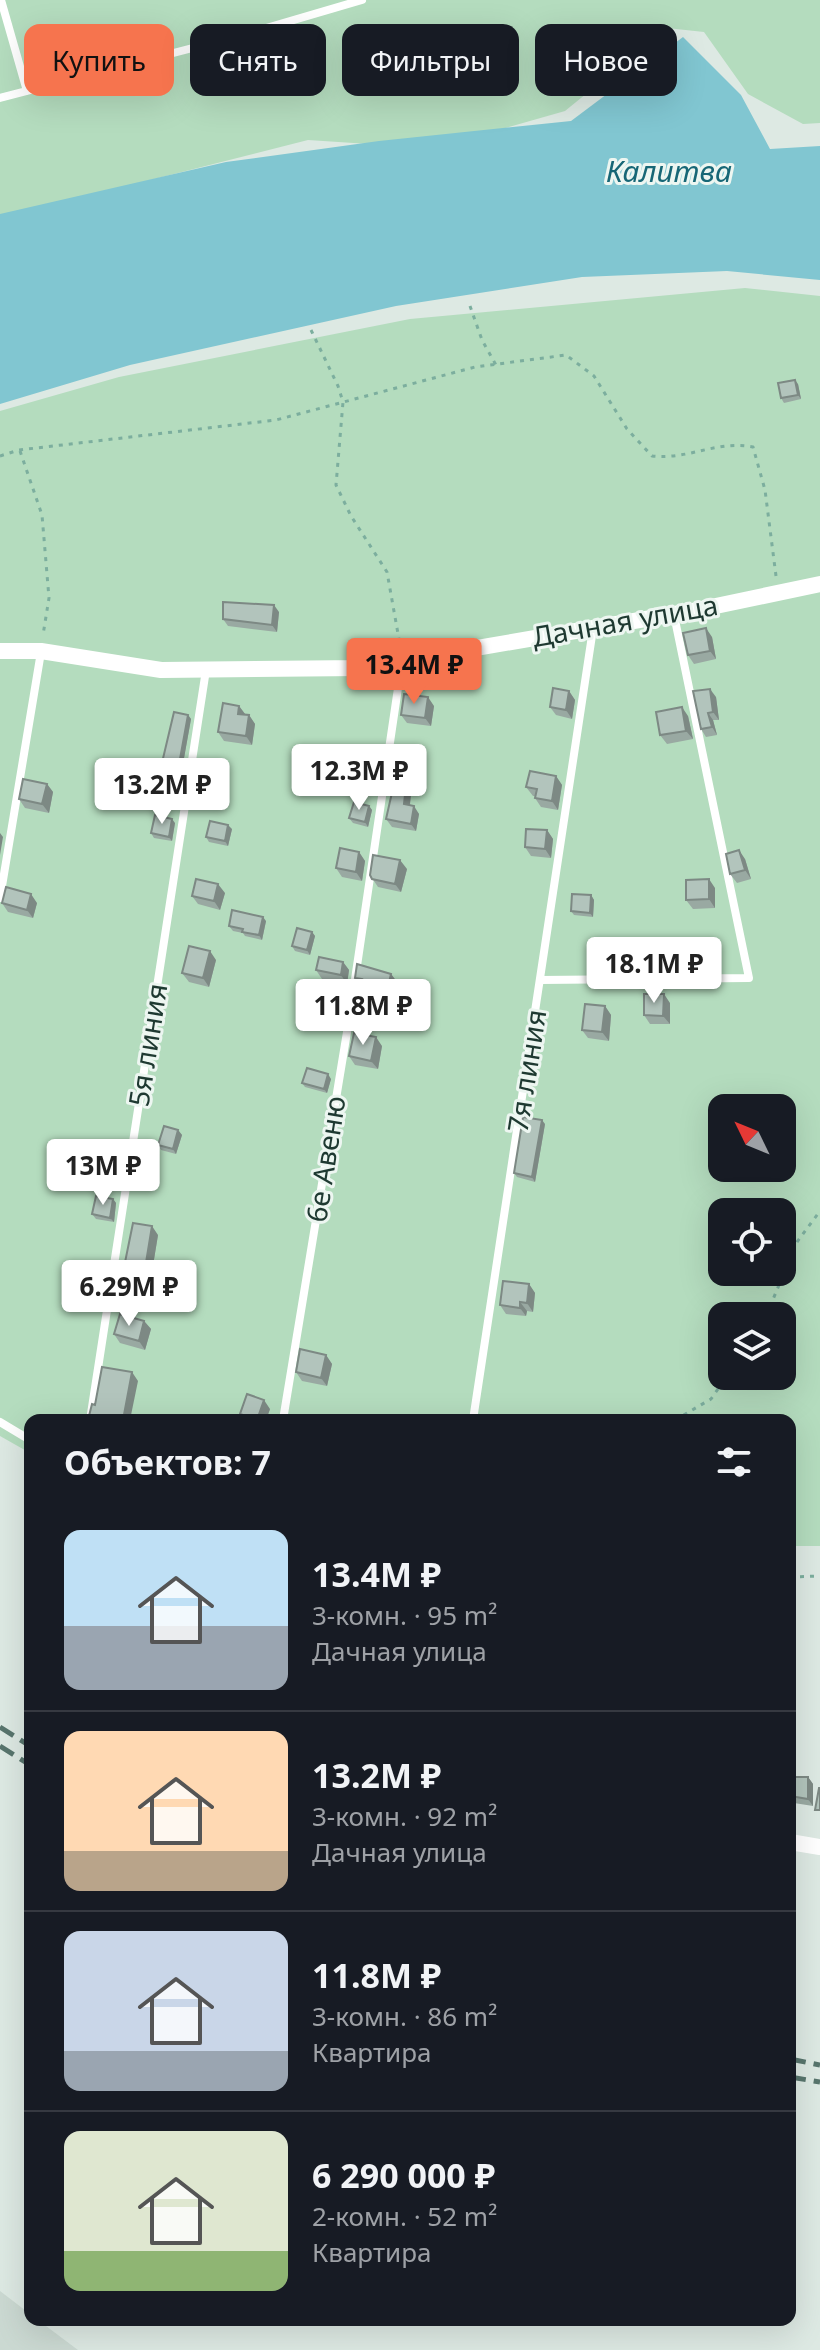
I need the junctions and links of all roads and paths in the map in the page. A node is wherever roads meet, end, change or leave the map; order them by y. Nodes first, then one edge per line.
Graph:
1 (1, 0) edge
2 (362, 0) edge
3 (174, 53) edge
4 (24, 80) edge
5 (24, 92) edge
6 (0, 98) edge
7 (470, 306) dead end
8 (311, 330) dead end
9 (496, 365) junction
10 (343, 402) junction
11 (19, 450) junction
12 (0, 456) edge
13 (820, 584) edge
14 (778, 592) junction
15 (674, 614) junction
16 (594, 628) junction
17 (0, 651) edge
18 (41, 651) junction
19 (402, 661) junction
20 (206, 670) junction
21 (0, 898) edge
22 (540, 980) junction
23 (820, 1211) edge
24 (772, 1302) edge
25 (717, 1390) edge
26 (91, 1414) edge
27 (284, 1414) edge
28 (474, 1414) edge
29 (685, 1414) edge
30 (0, 1422) edge
31 (24, 1436) edge
32 (820, 1576) edge
33 (796, 1577) edge
34 (796, 1843) edge
35 (820, 1847) edge

1 - 4 lane
2 - 3 lane
5 - 6 lane
7 - 9 path
8 - 10 path
9 - 10 path
9 - 14 path
10 - 11 path
10 - 19 path
11 - 12 path
11 - 18 path
13 - 14 street, Дачная улица
14 - 15 street, Дачная улица
15 - 16 street, Дачная улица
15 - 22 lane
16 - 19 street, Дачная улица
16 - 22 lane, 7я линия
17 - 18 street, Дачная улица
18 - 20 street, Дачная улица
18 - 21 lane
19 - 20 street, Дачная улица
19 - 27 lane, 6е Авеню
20 - 26 lane, 5я линия
22 - 28 lane, 7я линия
23 - 24 path
25 - 29 path
30 - 31 lane
32 - 33 path
34 - 35 street

